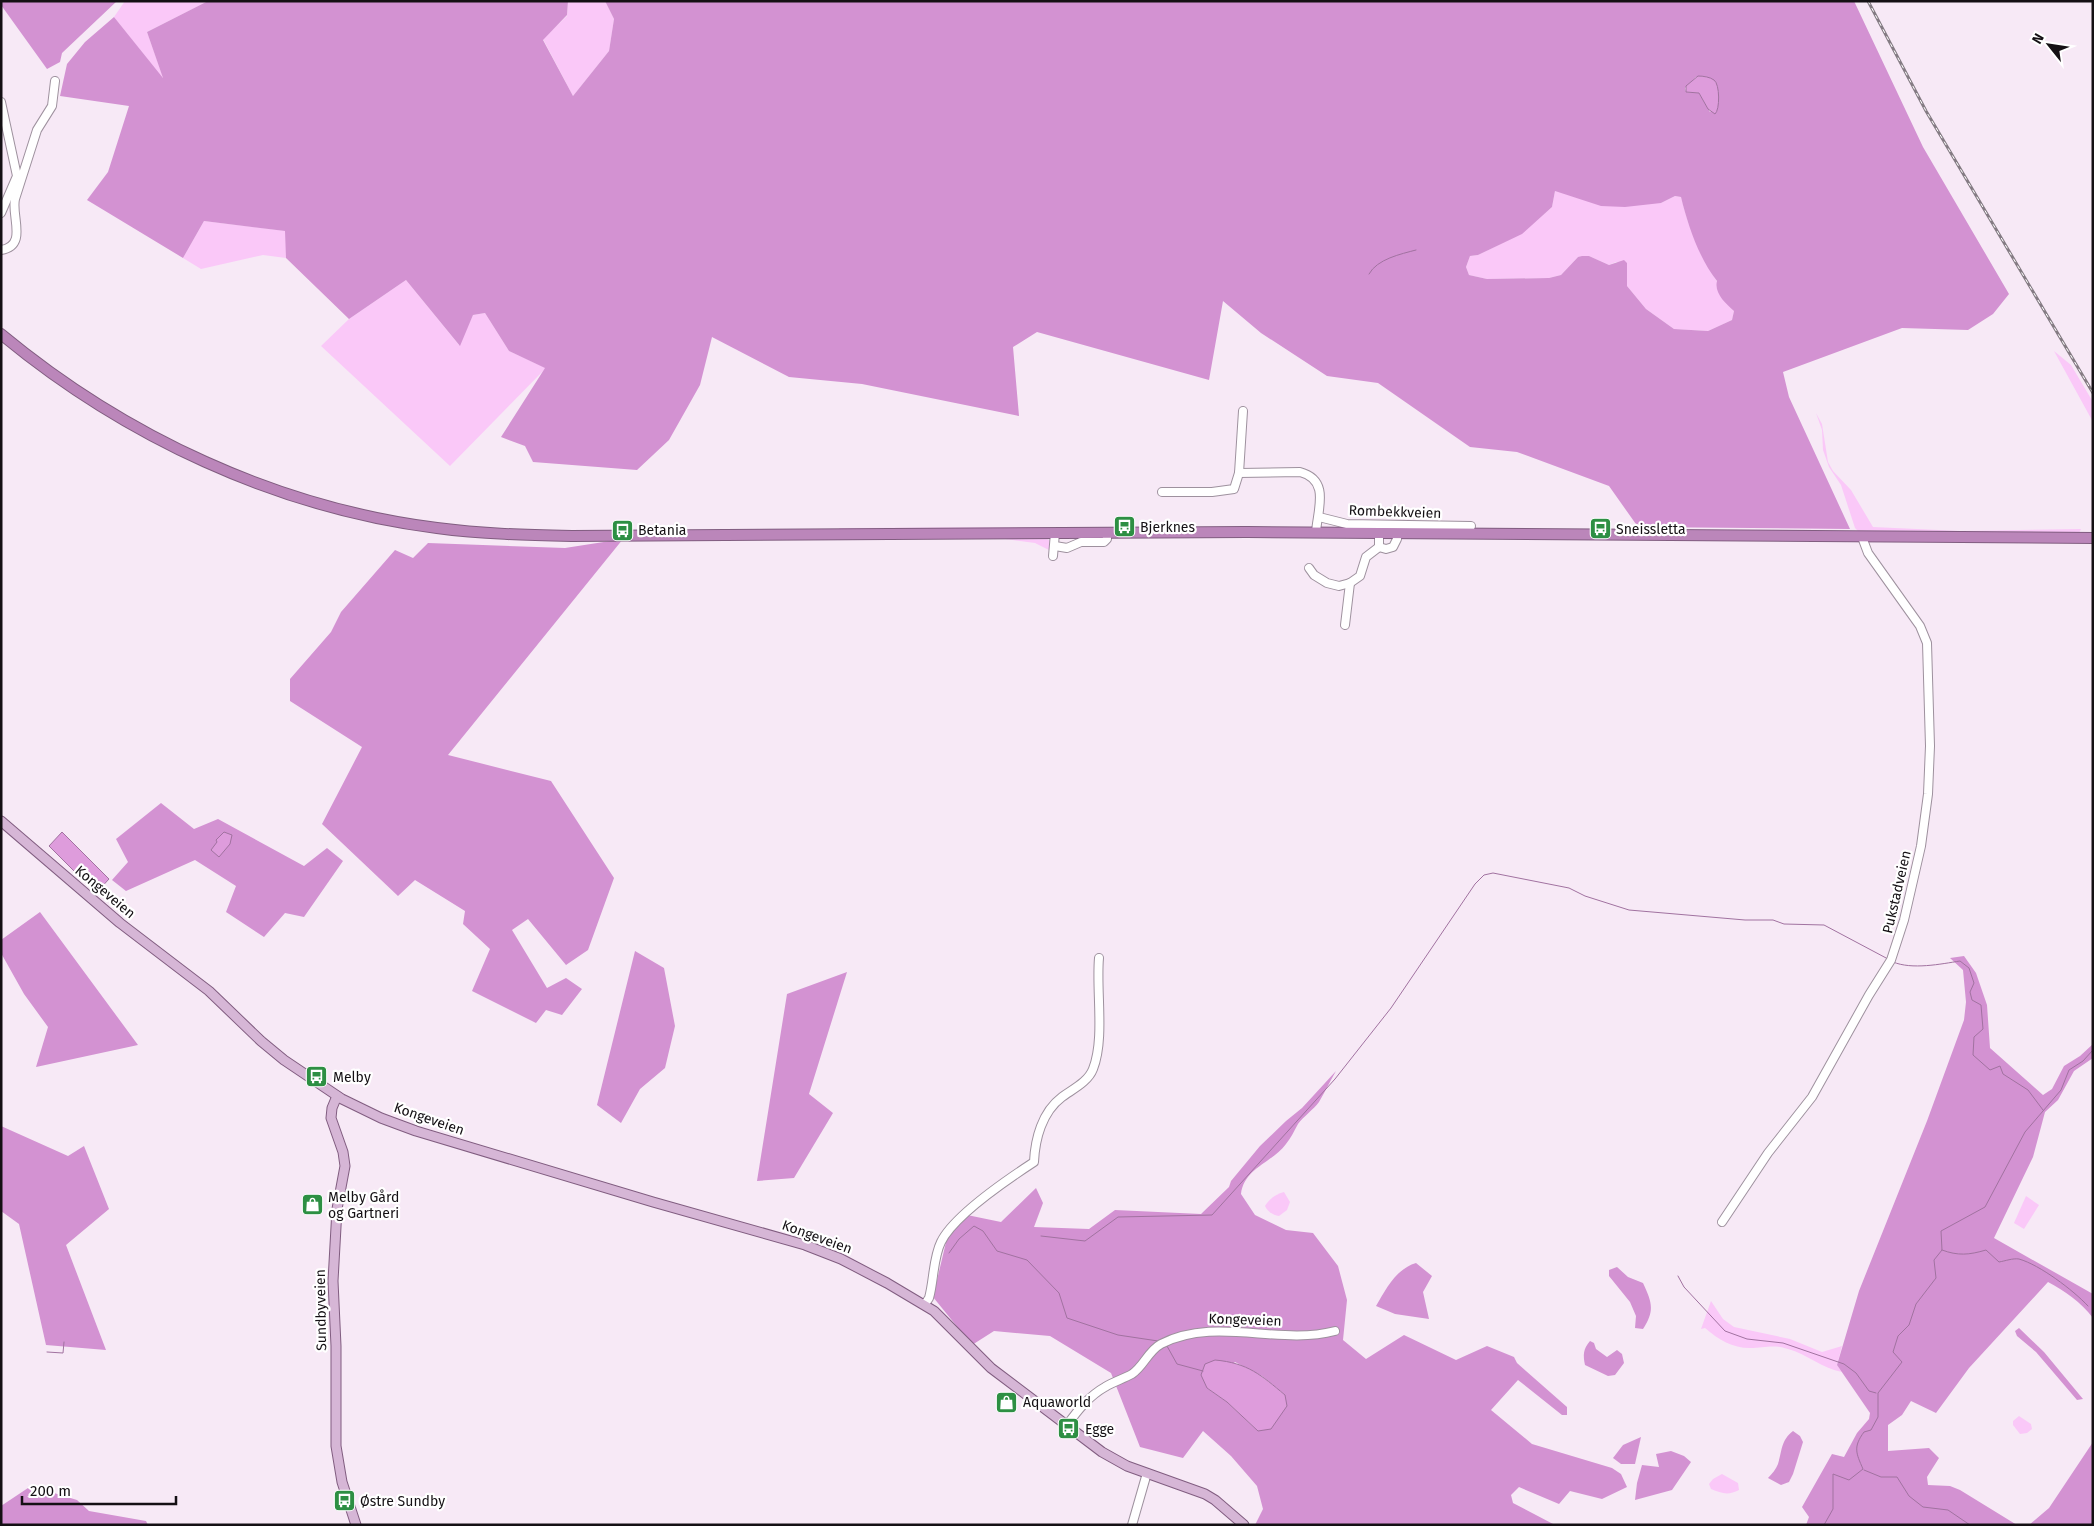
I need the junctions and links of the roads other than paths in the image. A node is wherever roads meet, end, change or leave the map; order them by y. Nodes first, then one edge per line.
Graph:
1 (55, 81) dead end
2 (1, 102) edge
3 (1, 213) edge
4 (1, 250) edge
5 (1, 334) edge
6 (1243, 411) dead end
7 (1239, 473) junction
8 (1162, 492) dead end
9 (1319, 517) junction
10 (1471, 526) dead end
11 (1107, 532) junction
12 (1316, 532) junction
13 (1379, 532) junction
14 (1055, 533) junction
15 (1862, 537) junction
16 (2093, 538) edge
17 (1397, 539) dead end
18 (1055, 546) junction
19 (1379, 547) junction
20 (1053, 556) dead end
21 (1309, 568) dead end
22 (1350, 583) junction
23 (1345, 625) dead end
24 (1, 821) edge
25 (1099, 958) dead end
26 (337, 1096) junction
27 (1722, 1222) dead end
28 (925, 1304) junction
29 (1335, 1331) dead end
30 (1067, 1424) junction
31 (1147, 1473) junction
32 (356, 1525) edge
33 (1132, 1525) edge
34 (1244, 1525) edge

1 - 4 street
2 - 3 street
5 - 14 highway
6 - 7 street
7 - 8 street
7 - 9 street
9 - 10 street, Rombekkveien
9 - 12 street
11 - 12 highway
11 - 14 highway
11 - 18 street
12 - 13 highway
13 - 15 highway
13 - 19 street
14 - 18 street
15 - 16 highway
15 - 27 street, Pukstadveien
17 - 19 street
18 - 20 street
19 - 22 street
21 - 22 street
22 - 23 street
24 - 26 main road, Kongeveien
25 - 28 street
26 - 28 main road, Kongeveien
26 - 32 main road, Sundbyveien
28 - 30 main road, Kongeveien
29 - 30 street, Kongeveien
30 - 31 main road, Kongeveien
31 - 33 street
31 - 34 main road, Kongeveien

